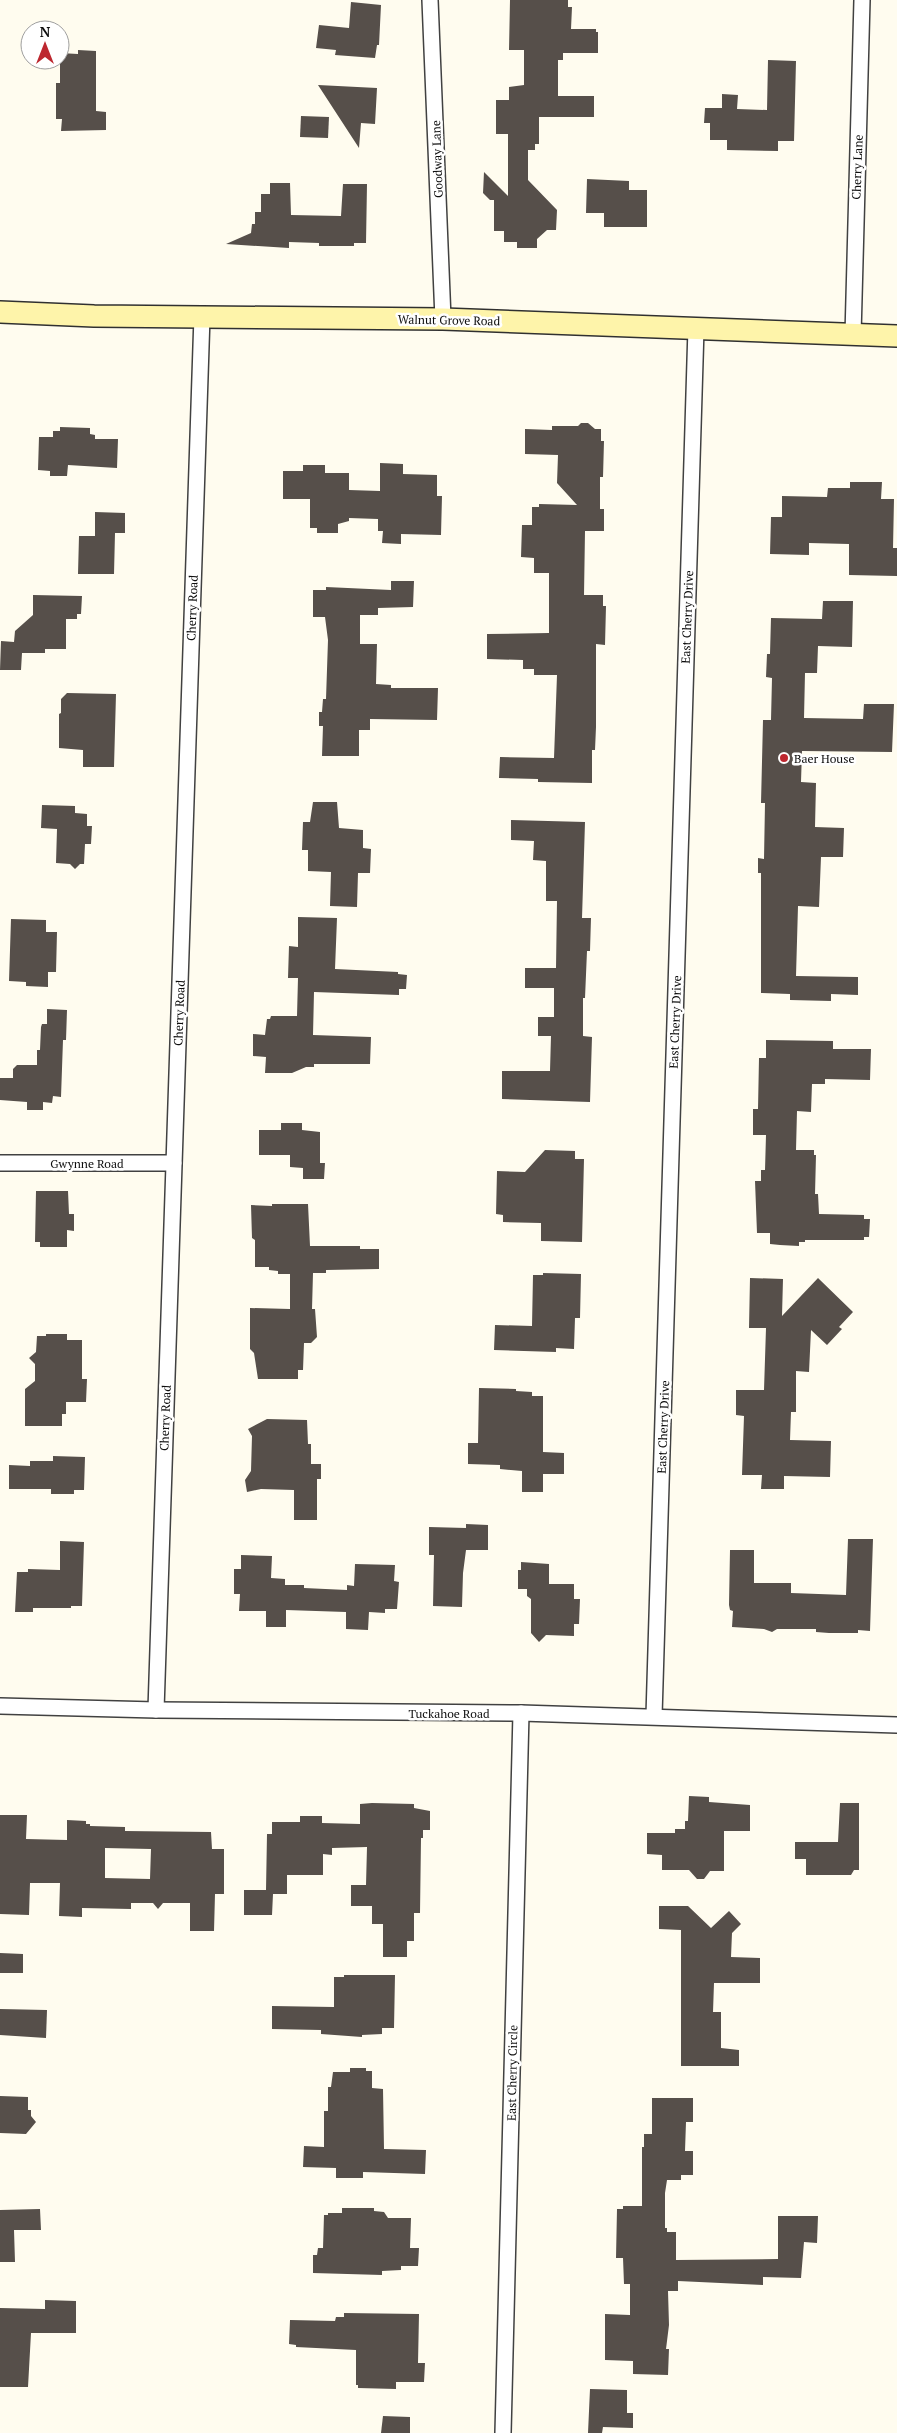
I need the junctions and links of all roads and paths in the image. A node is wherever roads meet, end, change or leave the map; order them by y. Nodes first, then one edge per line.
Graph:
1 (430, 0) edge
2 (862, 0) edge
3 (0, 312) edge
4 (202, 316) junction
5 (443, 319) junction
6 (696, 328) junction
7 (853, 335) junction
8 (897, 336) edge
9 (0, 1163) edge
10 (174, 1163) junction
11 (0, 1706) edge
12 (156, 1710) junction
13 (521, 1713) junction
14 (654, 1716) junction
15 (897, 1724) edge
16 (503, 2433) edge

1 - 5 street, Goodway Lane
2 - 7 street, Cherry Lane
3 - 4 main road, Walnut Grove Road
4 - 5 main road, Walnut Grove Road
4 - 10 street, Cherry Road
5 - 6 main road, Walnut Grove Road
6 - 7 main road, Walnut Grove Road
6 - 14 street, East Cherry Drive
7 - 8 main road, Walnut Grove Road
9 - 10 street, Gwynne Road
10 - 12 street, Cherry Road
11 - 12 street, Tuckahoe Road
12 - 13 street, Tuckahoe Road
13 - 14 street, Tuckahoe Road
13 - 16 street, East Cherry Circle
14 - 15 street, Tuckahoe Road

